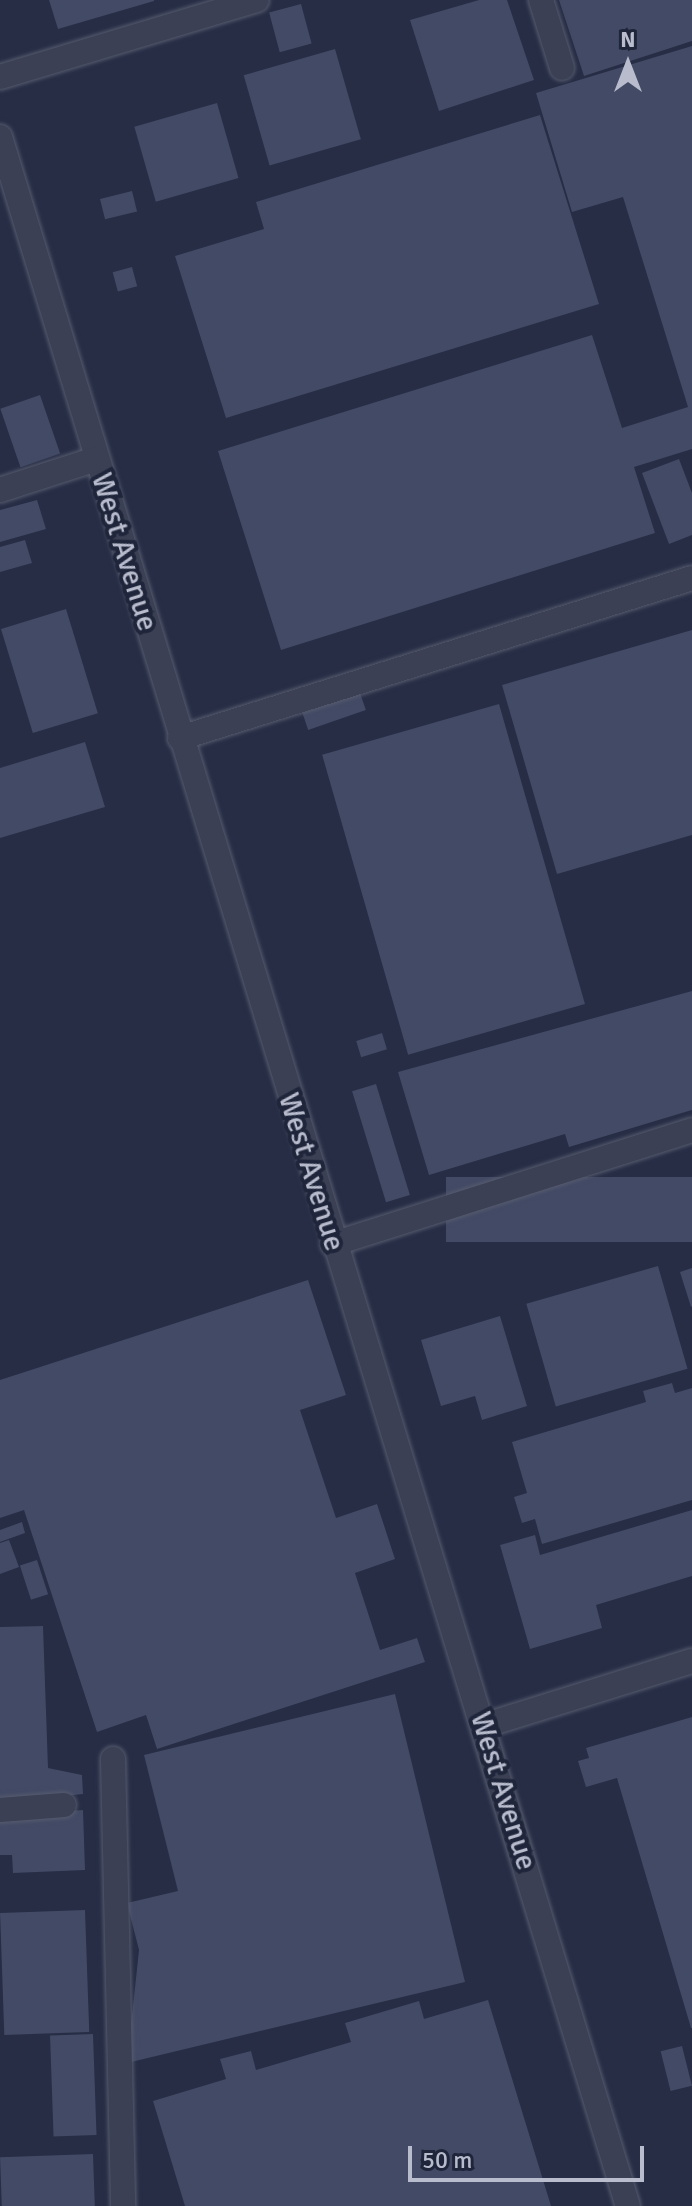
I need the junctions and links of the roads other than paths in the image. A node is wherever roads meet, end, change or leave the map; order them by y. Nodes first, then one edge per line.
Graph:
1 (257, 0) edge
2 (541, 0) edge
3 (562, 68) dead end
4 (0, 77) edge
5 (0, 137) edge
6 (96, 459) junction
7 (0, 490) edge
8 (692, 578) edge
9 (180, 738) junction
10 (692, 1130) edge
11 (333, 1244) junction
12 (692, 1661) edge
13 (483, 1726) junction
14 (113, 1759) dead end
15 (64, 1805) dead end
16 (0, 1810) edge
17 (123, 2206) edge
18 (628, 2206) edge

1 - 4 street
2 - 3 street
5 - 6 street, West Avenue
6 - 7 street
6 - 9 street, West Avenue
8 - 9 street
9 - 11 street, West Avenue
10 - 11 street
11 - 13 street, West Avenue
12 - 13 street
13 - 18 street, West Avenue
14 - 17 street
15 - 16 street

